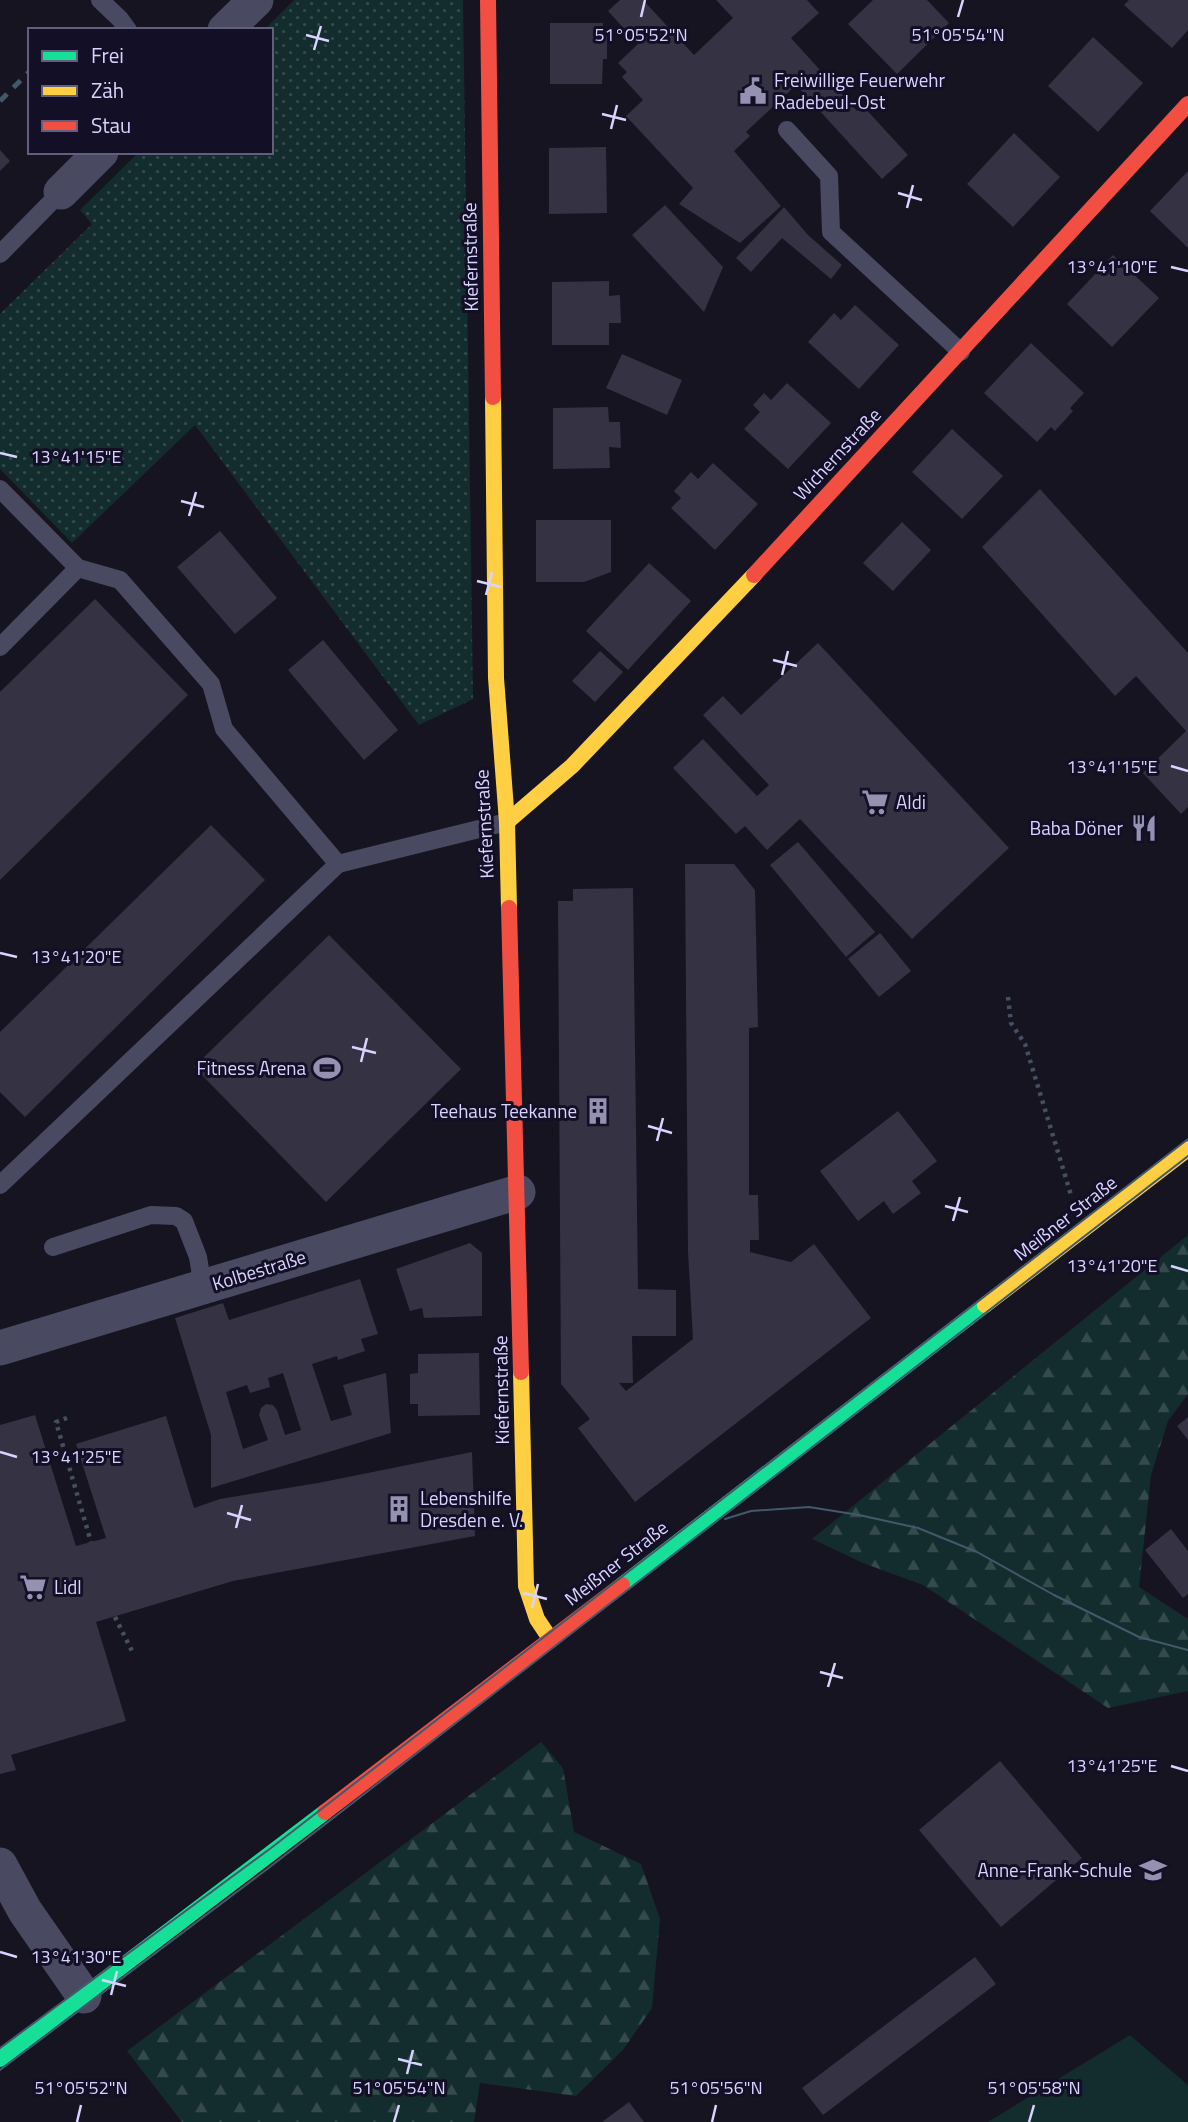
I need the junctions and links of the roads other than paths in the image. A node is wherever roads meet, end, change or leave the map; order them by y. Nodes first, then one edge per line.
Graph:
1 (100, 0) edge
2 (256, 0) edge
3 (488, 0) edge
4 (127, 28) edge
5 (227, 28) edge
6 (1188, 104) edge
7 (787, 130) dead end
8 (99, 154) edge
9 (61, 192) joint
10 (0, 254) edge
11 (961, 352) junction
12 (0, 489) edge
13 (78, 568) junction
14 (0, 647) edge
15 (507, 822) junction
16 (338, 864) junction
17 (1188, 1149) edge
18 (0, 1185) edge
19 (518, 1192) junction
20 (53, 1247) dead end
21 (203, 1287) junction
22 (0, 1348) edge
23 (551, 1640) junction
24 (0, 1865) edge
25 (84, 1996) junction
26 (0, 2059) edge

1 - 4 lane
2 - 5 street
3 - 15 street, Kiefernstraße
6 - 11 street, Wichernstraße
7 - 11 lane
8 - 9 street
9 - 10 lane
11 - 15 street, Wichernstraße
12 - 13 lane
13 - 14 lane
13 - 16 lane
15 - 16 lane
15 - 19 street, Kiefernstraße
16 - 18 lane
17 - 23 street, Meißner Straße
19 - 21 street, Kolbestraße
19 - 23 street, Kiefernstraße
20 - 21 lane
21 - 22 street, Kolbestraße
23 - 25 street, Meißner Straße
24 - 25 street
25 - 26 street, Meißner Straße

